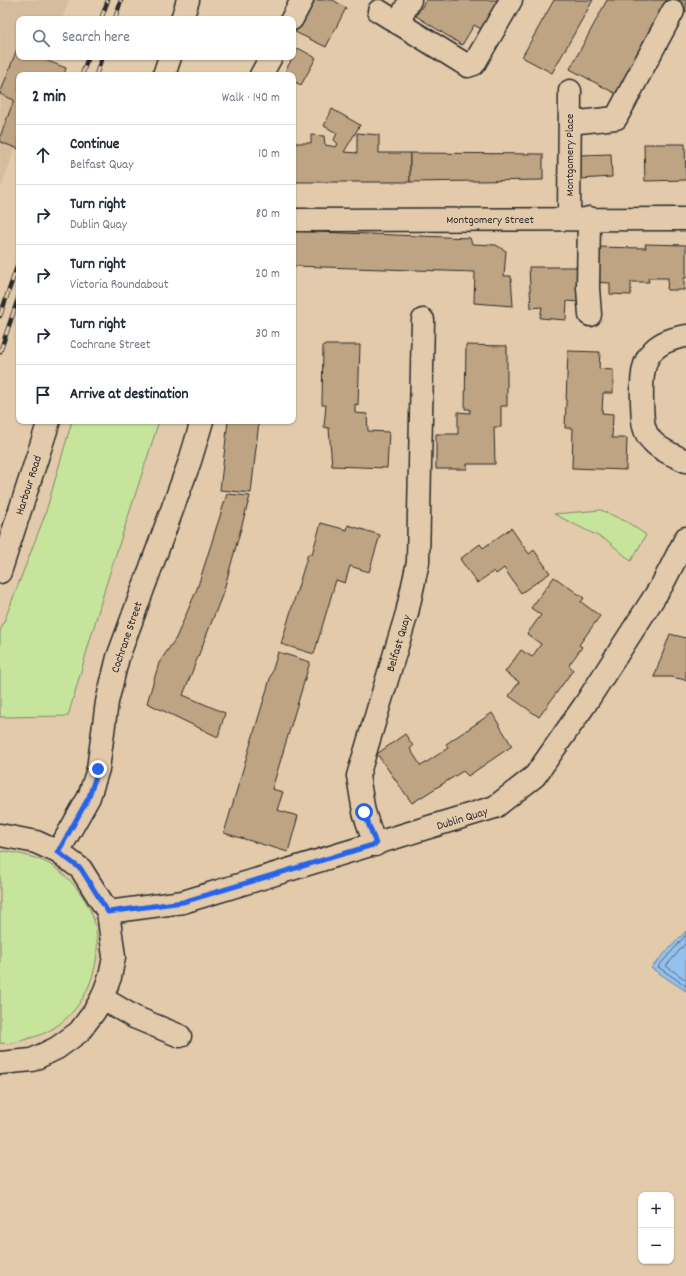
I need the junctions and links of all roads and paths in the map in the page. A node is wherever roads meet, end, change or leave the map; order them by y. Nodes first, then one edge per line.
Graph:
1 (188, 0) edge
2 (302, 0) edge
3 (410, 0) edge
4 (511, 0) edge
5 (379, 11) dead end
6 (673, 11) dead end
7 (183, 16) edge
8 (294, 16) edge
9 (398, 23) junction
10 (169, 60) edge
11 (269, 60) edge
12 (165, 72) edge
13 (263, 72) edge
14 (570, 91) dead end
15 (570, 123) junction
16 (579, 218) junction
17 (686, 219) edge
18 (296, 220) edge
19 (590, 314) dead end
20 (423, 320) dead end
21 (686, 336) edge
22 (48, 424) edge
23 (201, 424) edge
24 (686, 461) edge
25 (686, 538) edge
26 (0, 572) edge
27 (0, 835) edge
28 (376, 844) junction
29 (58, 852) junction
30 (108, 912) junction
31 (102, 998) junction
32 (180, 1036) dead end
33 (8, 1062) edge
34 (0, 1078) edge

1 - 7 street
2 - 8 street
3 - 9 street
4 - 9 street
5 - 9 street
6 - 15 street
10 - 12 street
11 - 13 street
14 - 15 street, Montgomery Place
15 - 16 street, Montgomery Place
16 - 17 street, Montgomery Street
16 - 18 street, Montgomery Street
16 - 19 street, Montgomery Place
20 - 28 street, Belfast Quay
21 - 24 street
22 - 26 street, Harbour Road
23 - 29 street, Cochrane Street
25 - 28 street, Dublin Quay
27 - 29 street
28 - 30 street, Dublin Quay
29 - 30 street
30 - 31 street
31 - 32 street
31 - 33 street
33 - 34 street

